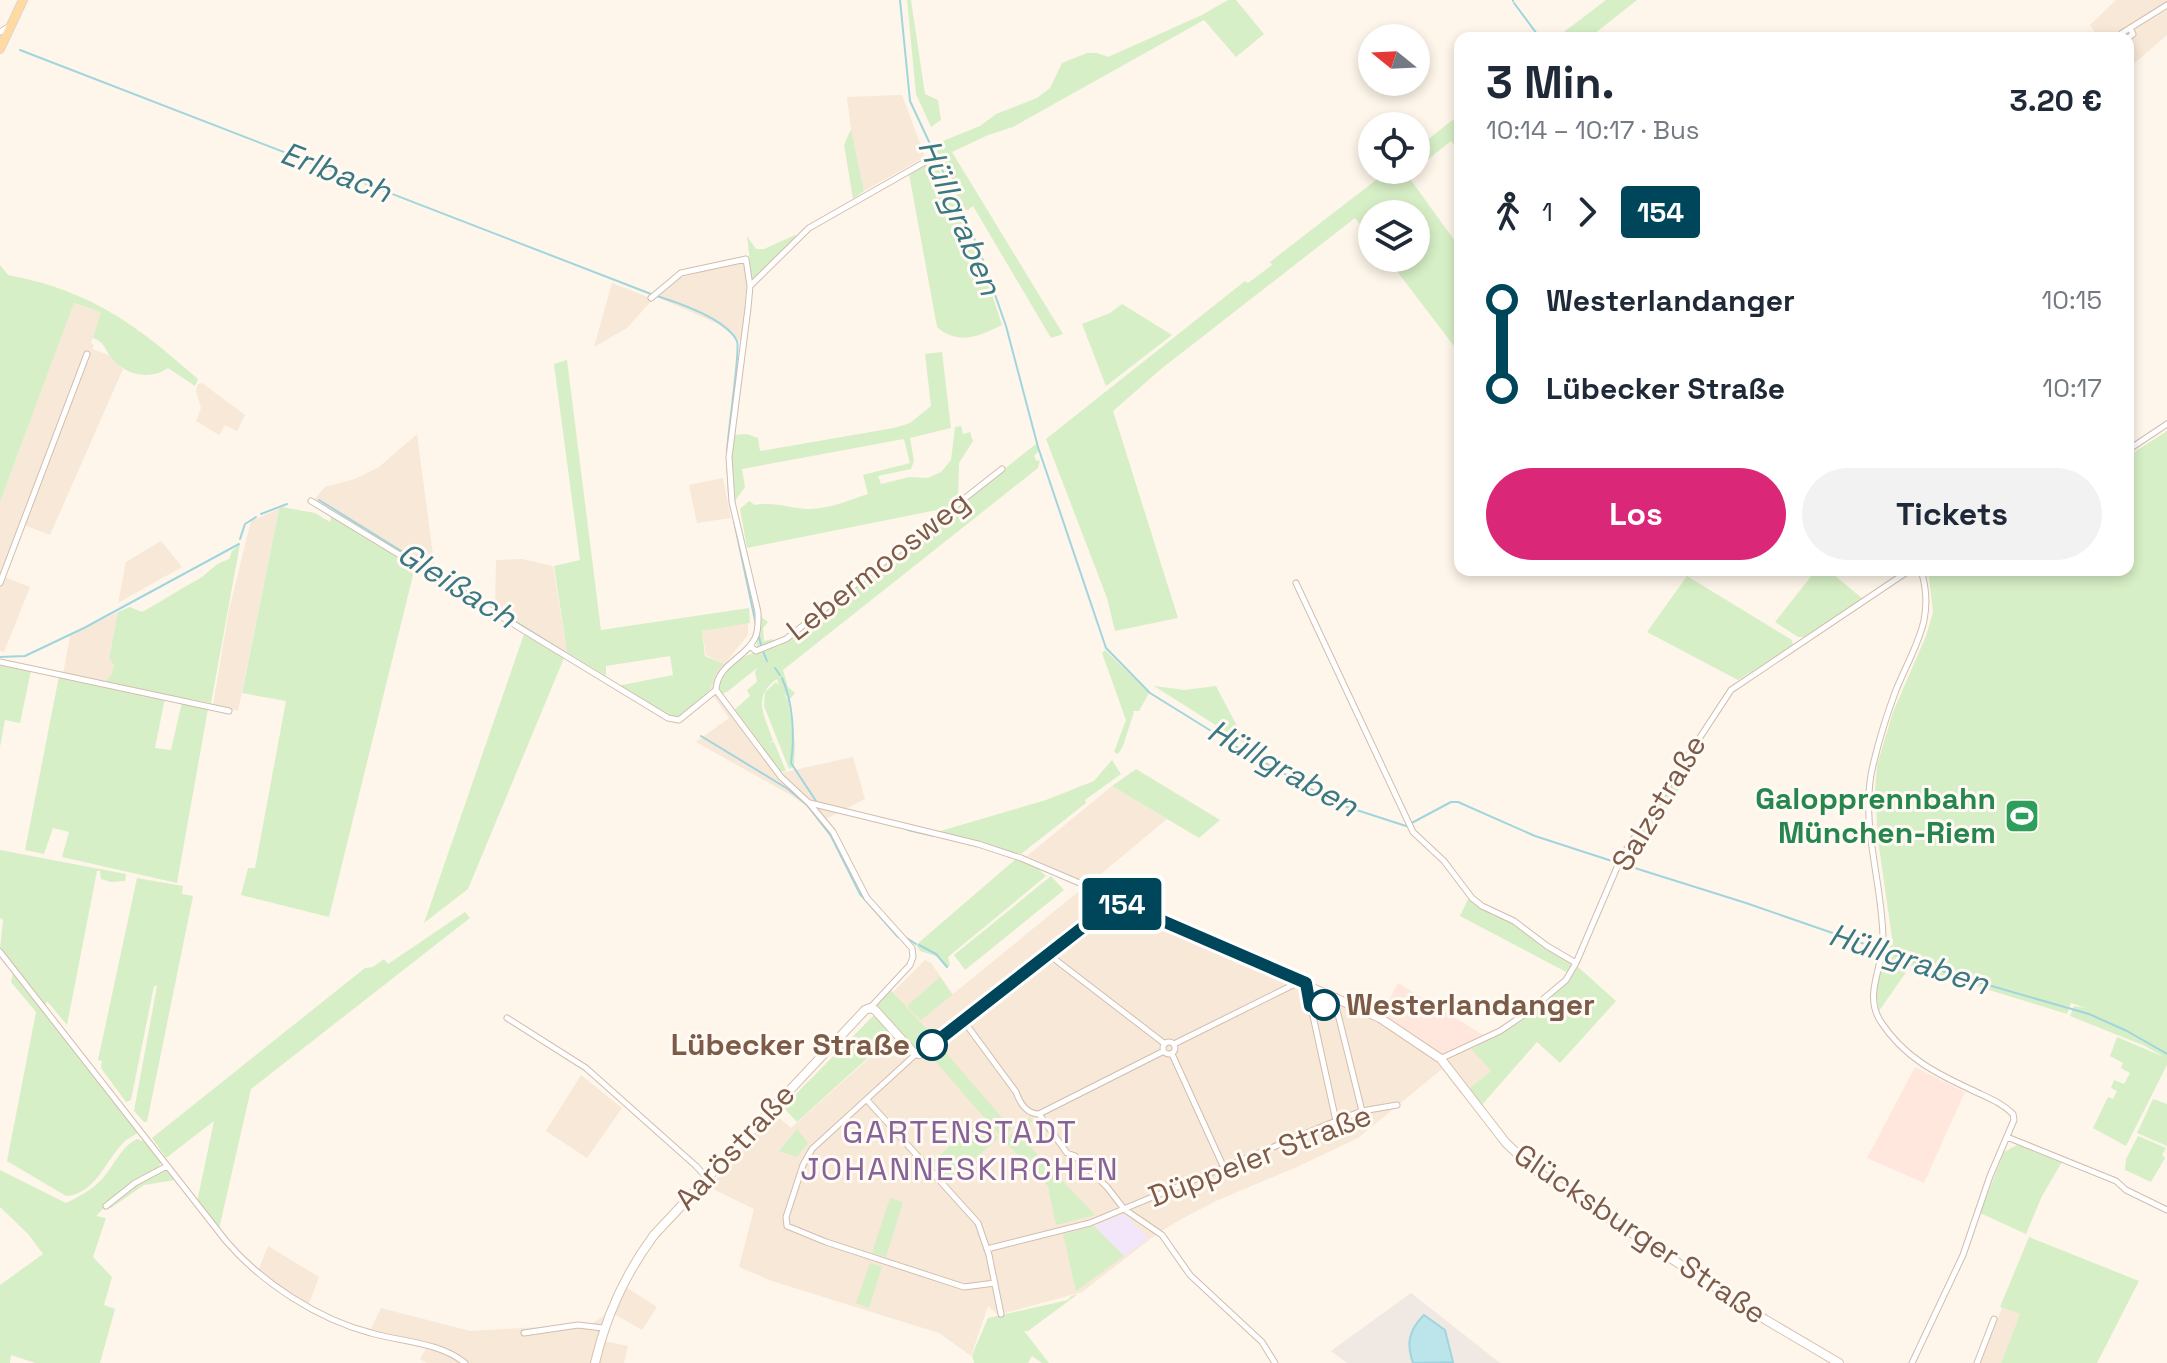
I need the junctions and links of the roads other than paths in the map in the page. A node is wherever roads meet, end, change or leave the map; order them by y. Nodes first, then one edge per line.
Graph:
1 (23, 0) edge
2 (2167, 5) edge
3 (10, 26) junction
4 (0, 32) edge
5 (2124, 32) edge
6 (0, 48) edge
7 (932, 158) dead end
8 (750, 286) junction
9 (651, 298) dead end
10 (87, 354) dead end
11 (2167, 424) edge
12 (2134, 446) edge
13 (1002, 469) dead end
14 (311, 501) dead end
15 (1901, 576) edge
16 (1923, 576) edge
17 (0, 583) edge
18 (1296, 583) dead end
19 (750, 646) junction
20 (0, 662) edge
21 (716, 690) junction
22 (229, 711) dead end
23 (809, 803) junction
24 (1114, 904) junction
25 (0, 952) edge
26 (1048, 954) junction
27 (1576, 963) junction
28 (1303, 982) junction
29 (1336, 1000) junction
30 (1310, 1006) junction
31 (870, 1008) junction
32 (507, 1018) dead end
33 (963, 1020) junction
34 (1174, 1044) junction
35 (1164, 1047) junction
36 (916, 1054) junction
37 (1172, 1054) junction
38 (1441, 1059) junction
39 (867, 1100) junction
40 (1397, 1105) dead end
41 (1362, 1111) junction
42 (1039, 1114) junction
43 (1336, 1121) junction
44 (2007, 1137) junction
45 (167, 1166) junction
46 (1224, 1168) junction
47 (707, 1178) junction
48 (106, 1206) dead end
49 (1124, 1209) junction
50 (2167, 1210) edge
51 (987, 1249) junction
52 (995, 1283) junction
53 (1001, 1314) dead end
54 (1994, 1319) dead end
55 (604, 1323) junction
56 (524, 1333) dead end
57 (465, 1363) edge
58 (595, 1363) edge
59 (1275, 1363) edge
60 (1839, 1363) edge
61 (1912, 1363) edge
62 (1977, 1363) edge

1 - 3 main road
2 - 5 street
3 - 4 street
3 - 6 main road
7 - 8 street
8 - 9 street
8 - 19 street
10 - 17 street
11 - 12 street
13 - 19 street, Lebermoosweg
14 - 21 street
15 - 27 street, Salzstraße
16 - 44 street
18 - 27 street
19 - 21 street
20 - 22 street
21 - 23 street
23 - 24 street, Glücksburger Straße
23 - 31 street, Aaröstraße
24 - 26 street
24 - 28 street, Glücksburger Straße
25 - 45 street
26 - 33 street
26 - 35 street
27 - 38 street, Salzstraße
28 - 29 street, Glücksburger Straße
28 - 30 street
28 - 34 street
29 - 30 street
29 - 38 street, Glücksburger Straße
29 - 41 street
30 - 43 street
31 - 36 street
31 - 47 street, Aaröstraße
32 - 47 street
33 - 36 street
33 - 42 street
34 - 35 street
34 - 37 street
35 - 37 street
35 - 42 street
36 - 39 street
37 - 46 street
38 - 60 street, Glücksburger Straße
39 - 51 street
39 - 52 street
40 - 41 street, Düppeler Straße
41 - 43 street, Düppeler Straße
42 - 49 street
43 - 46 street, Düppeler Straße
44 - 50 street
44 - 61 street
45 - 48 street
45 - 57 street
46 - 49 street, Düppeler Straße
47 - 55 street, Aaröstraße
49 - 51 street, Düppeler Straße
49 - 59 street
51 - 52 street
52 - 53 street
54 - 62 street
55 - 56 street
55 - 58 street, Aaröstraße

